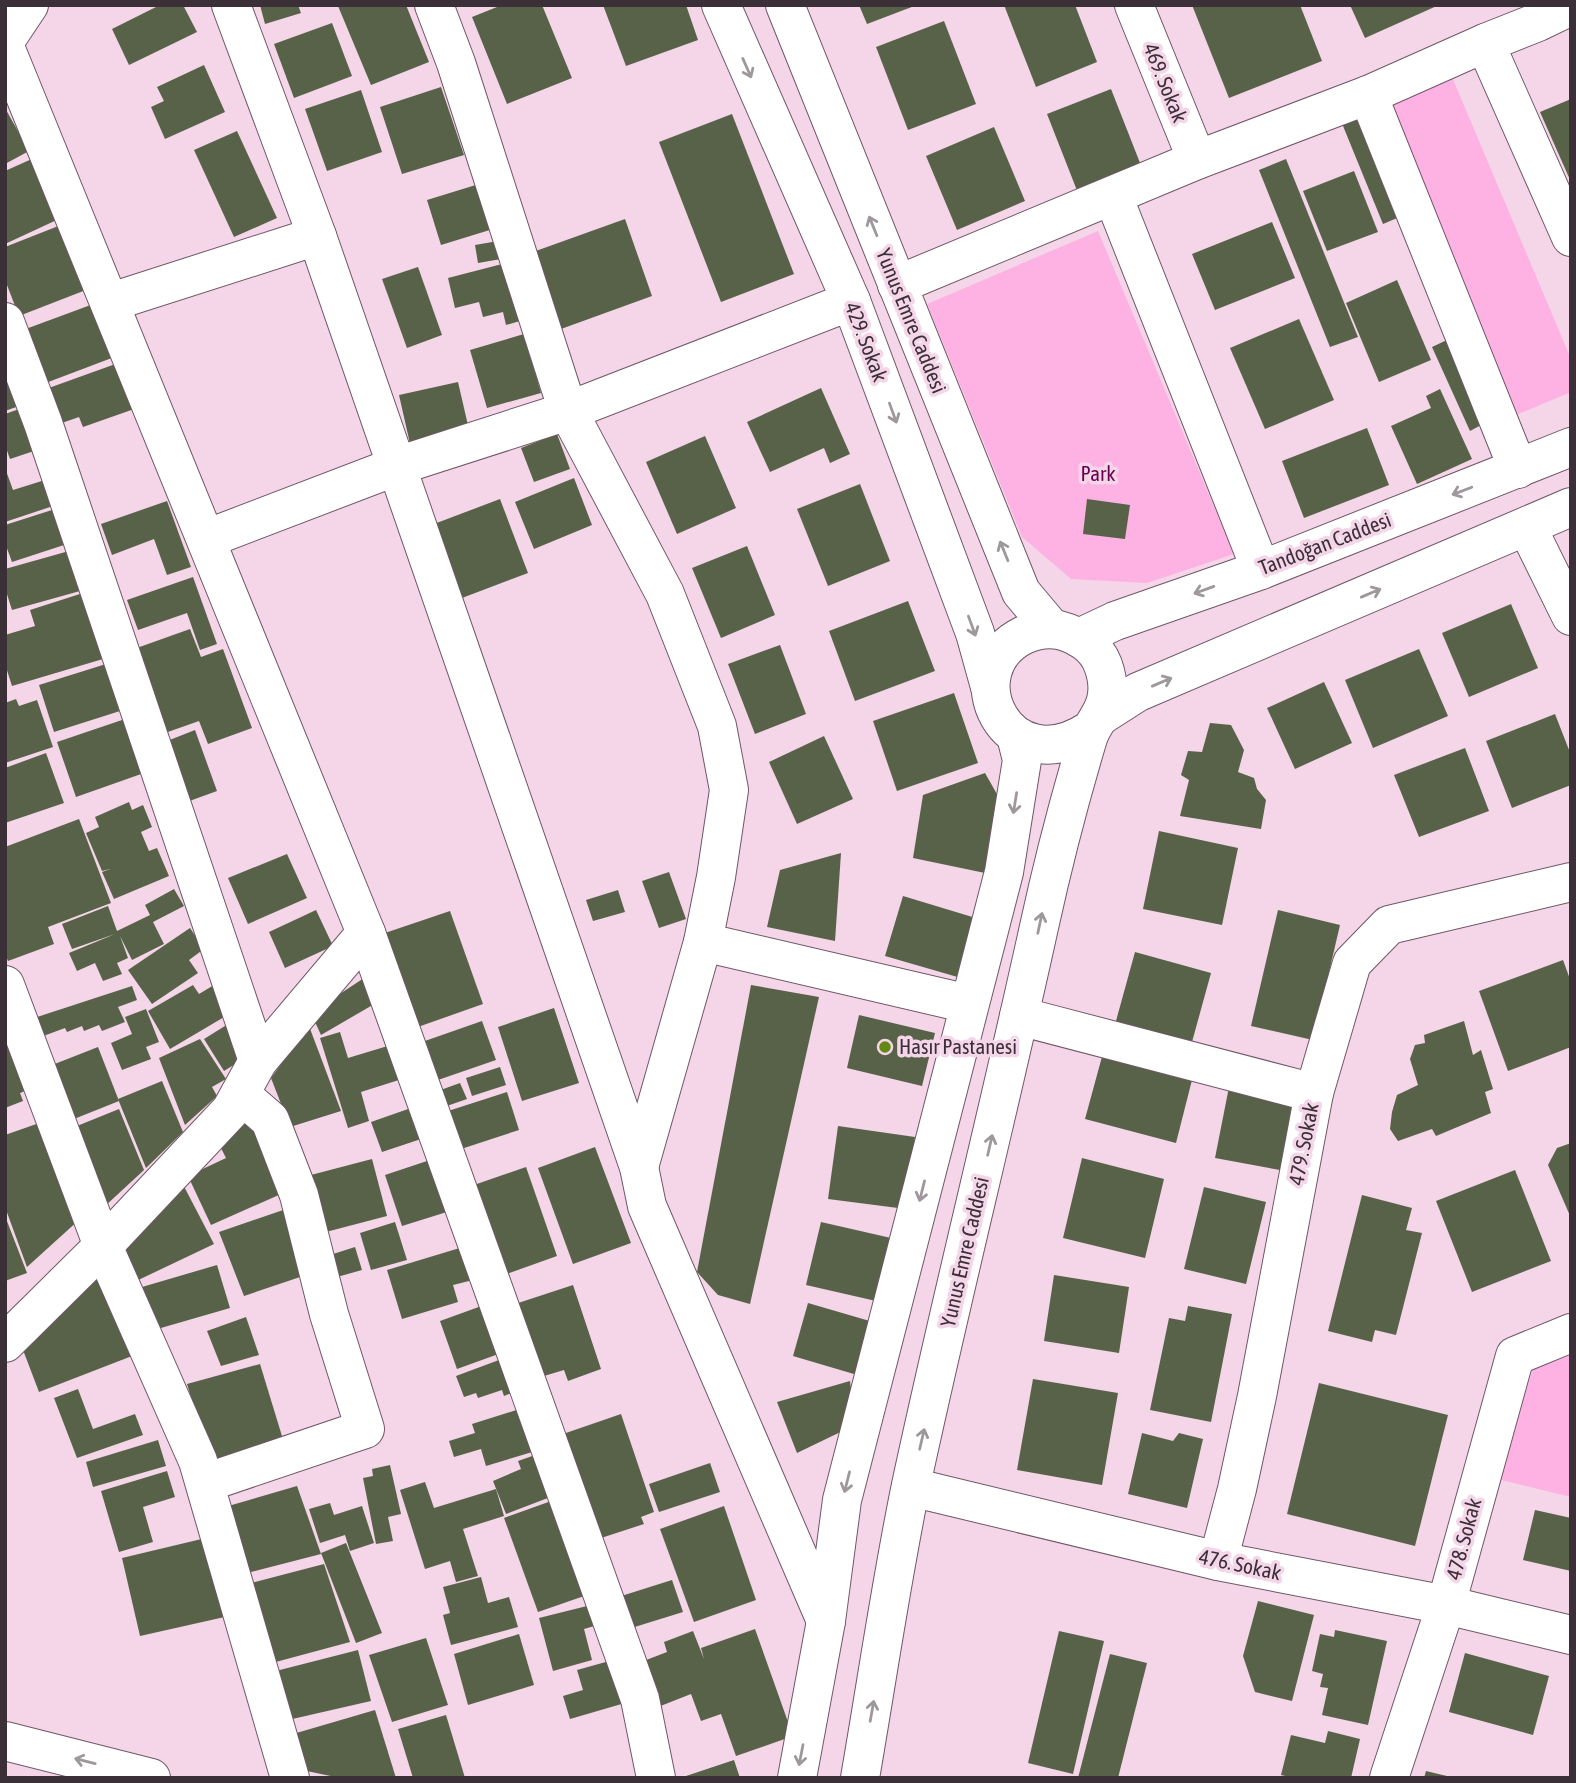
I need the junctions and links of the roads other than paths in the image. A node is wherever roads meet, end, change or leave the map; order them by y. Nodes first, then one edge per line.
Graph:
1 (29, 5) edge
2 (231, 5) edge
3 (434, 5) edge
4 (721, 5) edge
5 (785, 5) edge
6 (1134, 5) edge
7 (1547, 11) edge
8 (5, 41) edge
9 (1485, 43) junction
10 (5, 47) edge
11 (1368, 95) junction
12 (1197, 160) junction
13 (1113, 196) junction
14 (317, 236) junction
15 (1571, 237) edge
16 (897, 285) junction
17 (851, 301) junction
18 (111, 302) junction
19 (5, 322) edge
20 (568, 411) junction
21 (1571, 447) edge
22 (397, 466) junction
23 (1517, 469) junction
24 (1571, 506) edge
25 (1527, 527) junction
26 (206, 539) junction
27 (1261, 570) junction
28 (1571, 616) edge
29 (1065, 633) junction
30 (990, 687) junction
31 (1096, 723) junction
32 (1016, 736) junction
33 (1571, 883) edge
34 (366, 933) junction
35 (704, 942) junction
36 (5, 985) edge
37 (969, 1004) junction
38 (1019, 1016) junction
39 (249, 1078) junction
40 (1314, 1093) junction
41 (639, 1167) junction
42 (103, 1246) junction
43 (1571, 1333) edge
44 (5, 1343) edge
45 (205, 1483) junction
46 (911, 1488) junction
47 (1218, 1561) junction
48 (1446, 1605) junction
49 (826, 1621) junction
50 (1571, 1634) edge
51 (5, 1741) edge
52 (151, 1778) edge
53 (289, 1778) edge
54 (656, 1778) edge
55 (797, 1778) edge
56 (860, 1778) edge
57 (1389, 1778) edge

1 - 8 street
2 - 14 street
3 - 20 street
4 -> 17 street, 429. Sokak
16 -> 5 street, Yunus Emre Caddesi
6 - 12 street, 469. Sokak
7 - 9 street
9 - 11 street
9 - 15 street
10 - 18 street
11 - 12 street
11 - 23 street
12 - 13 street
13 - 16 street
13 - 27 street
14 - 18 street
14 - 22 street
29 -> 16 street, Yunus Emre Caddesi
17 - 20 street
17 -> 30 street, 429. Sokak
18 - 26 street
19 - 39 street
20 - 22 street
20 - 35 street
21 - 23 street, Tandoğan Caddesi
22 - 26 street
22 - 41 street
23 -> 27 street, Tandoğan Caddesi
24 - 25 street
25 - 28 street
31 -> 25 street
26 - 34 street
27 -> 29 street, Tandoğan Caddesi
29 - 30 street
29 - 31 street
30 - 32 street
31 - 32 street
38 -> 31 street, Yunus Emre Caddesi
32 -> 37 street
33 - 40 street, 479. Sokak
34 - 39 street
34 - 54 street
35 - 37 street
35 - 41 street
36 - 42 street
37 -> 49 street
38 - 40 street
46 -> 38 street, Yunus Emre Caddesi
39 - 42 street
39 - 45 street
40 - 47 street, 479. Sokak
41 - 49 street
42 - 44 street
42 - 45 street
43 - 48 street, 478. Sokak
45 - 53 street
46 - 47 street, 476. Sokak
56 -> 46 street, Yunus Emre Caddesi
47 - 48 street, 476. Sokak
48 - 50 street, 476. Sokak
48 - 57 street, 478. Sokak
49 -> 55 street
52 -> 51 street

